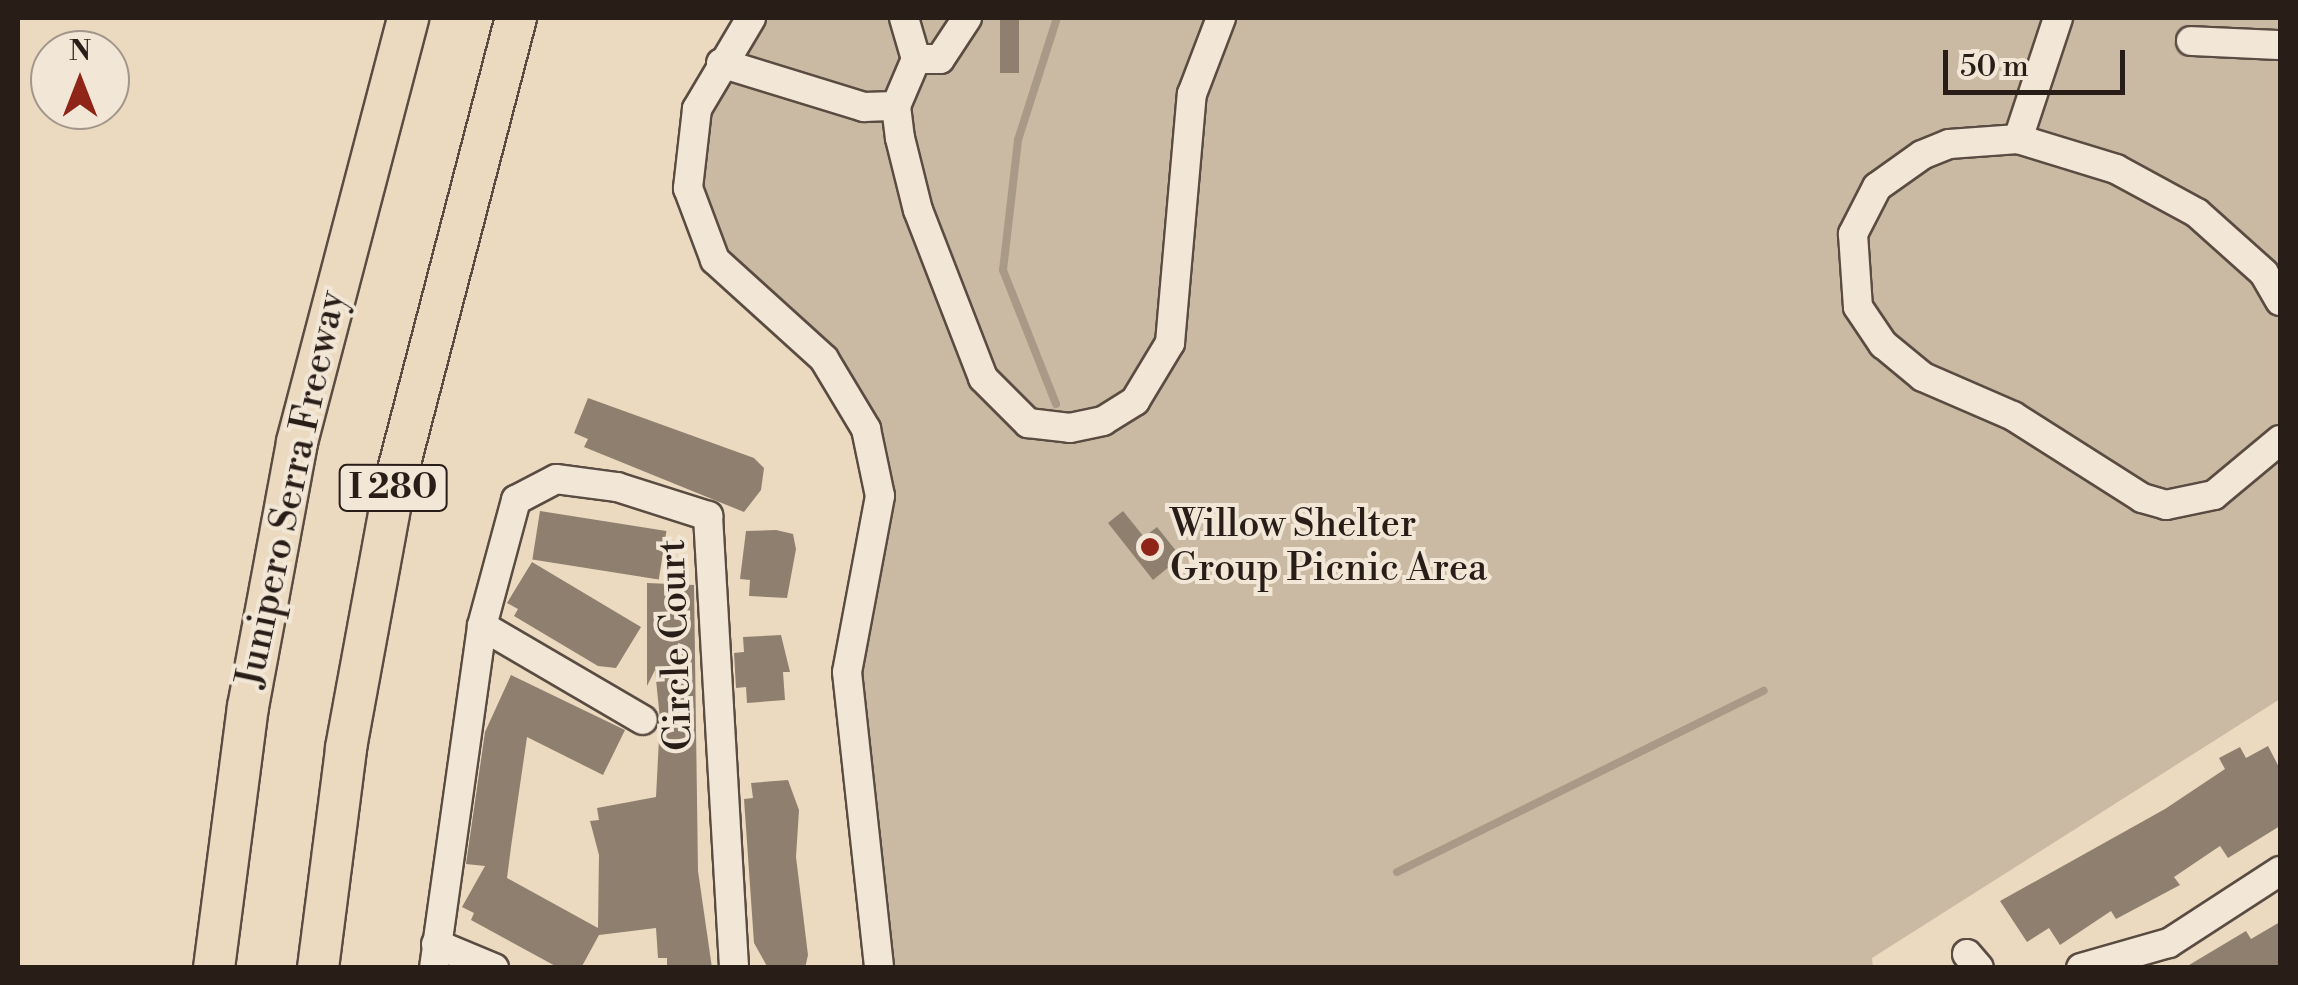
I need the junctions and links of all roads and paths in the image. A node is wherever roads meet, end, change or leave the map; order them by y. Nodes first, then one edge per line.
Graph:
1 (408, 18) edge
2 (516, 18) edge
3 (751, 18) edge
4 (904, 18) edge
5 (967, 18) edge
6 (1220, 18) edge
7 (2058, 18) edge
8 (2191, 41) dead end
9 (2280, 45) edge
10 (916, 58) junction
11 (721, 62) junction
12 (896, 106) junction
13 (2018, 139) junction
14 (2280, 301) edge
15 (2280, 440) edge
16 (482, 626) junction
17 (642, 720) dead end
18 (2280, 872) edge
19 (435, 956) edge
20 (214, 968) edge
21 (318, 968) edge
22 (494, 968) edge
23 (734, 968) edge
24 (879, 968) edge
25 (2080, 968) edge

1 - 20 highway, Junipero Serra Freeway / I 280
2 - 21 highway, I 280
3 - 11 street
4 - 10 street
5 - 10 street
6 - 12 street
7 - 13 street
8 - 9 street
10 - 12 street
11 - 12 street
11 - 24 street
13 - 14 street
13 - 15 street
16 - 17 street
16 - 19 street, Circle Court
16 - 23 street, Circle Court
18 - 25 street
19 - 22 street

